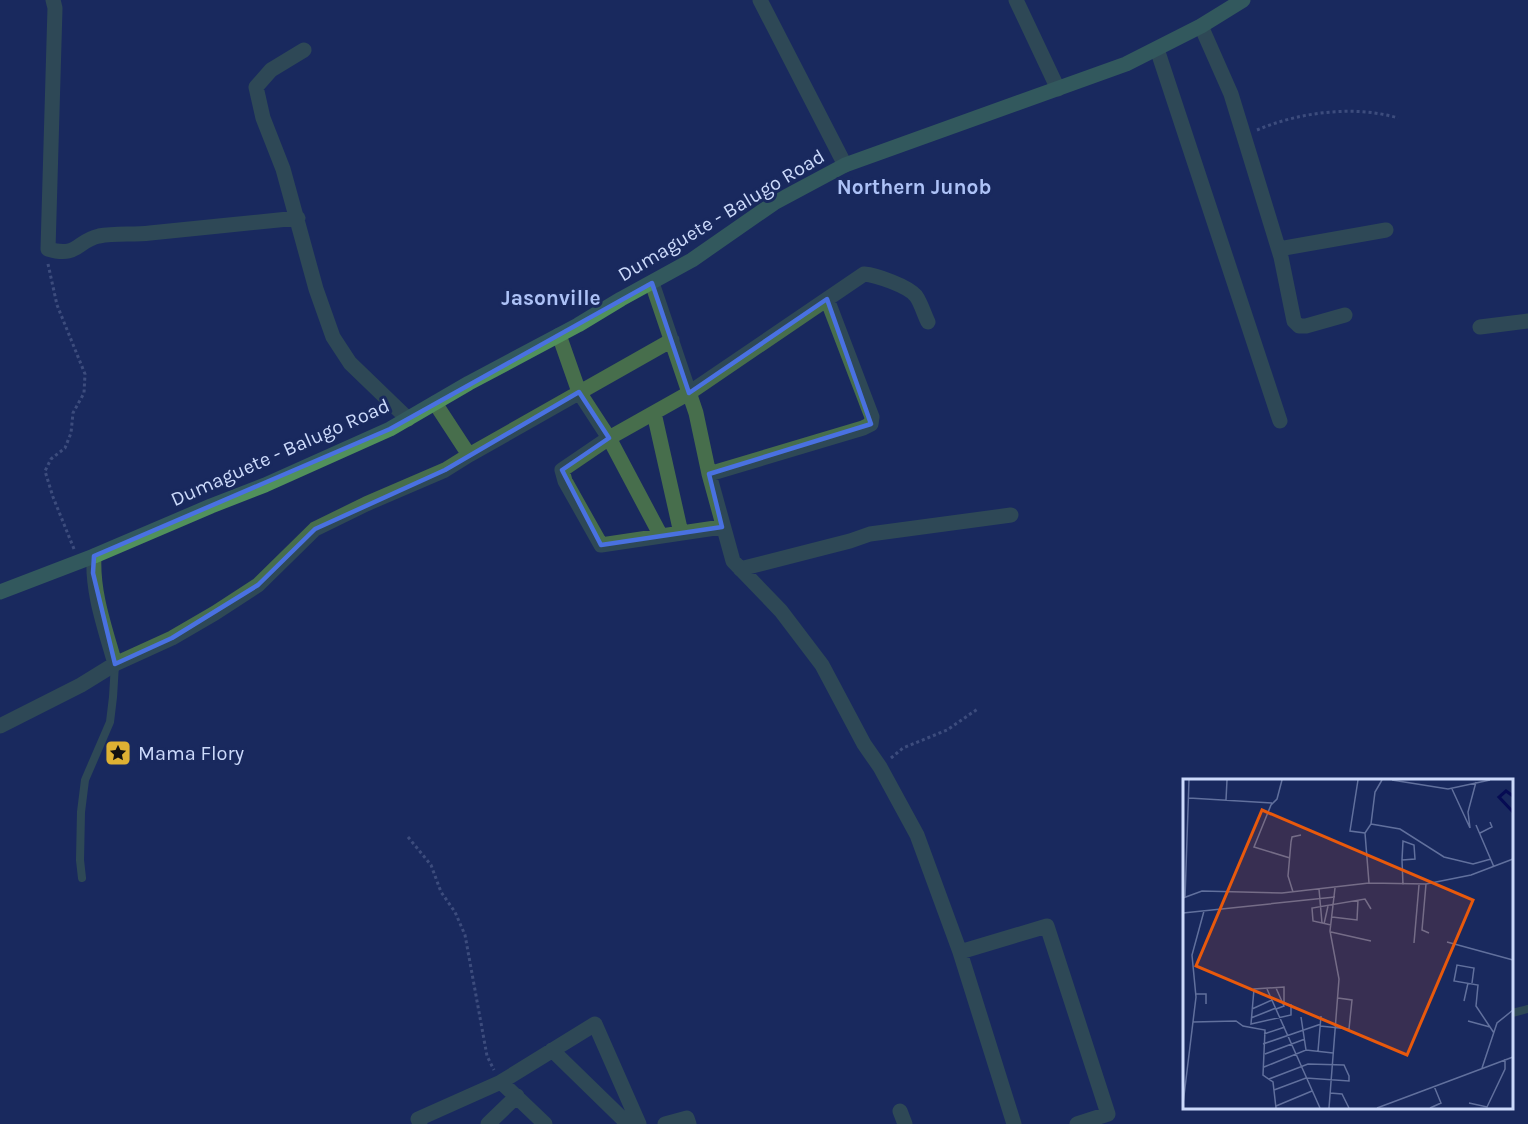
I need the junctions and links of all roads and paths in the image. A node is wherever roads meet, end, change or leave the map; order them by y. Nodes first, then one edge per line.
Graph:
1 (53, 0) edge
2 (760, 0) edge
3 (1017, 0) edge
4 (1243, 0) edge
5 (1201, 26) junction
6 (1157, 49) junction
7 (304, 50) dead end
8 (1058, 89) junction
9 (1398, 118) dead end
10 (1244, 136) junction
11 (845, 165) junction
12 (298, 218) junction
13 (1386, 230) dead end
14 (48, 249) junction
15 (1279, 249) junction
16 (652, 283) junction
17 (827, 299) junction
18 (1344, 315) dead end
19 (1528, 321) edge
20 (928, 322) dead end
21 (1480, 327) dead end
22 (559, 335) junction
23 (672, 340) junction
24 (579, 392) junction
25 (689, 393) junction
26 (435, 403) junction
27 (654, 413) junction
28 (408, 419) junction
29 (1280, 421) dead end
30 (609, 438) junction
31 (469, 455) junction
32 (709, 474) junction
33 (1011, 515) dead end
34 (722, 526) junction
35 (681, 533) junction
36 (661, 536) junction
37 (87, 559) junction
38 (740, 569) junction
39 (0, 592) edge
40 (115, 664) junction
41 (979, 708) dead end
42 (0, 726) edge
43 (880, 767) junction
44 (408, 837) dead end
45 (82, 878) dead end
46 (960, 952) junction
47 (1528, 1008) edge
48 (1513, 1013) edge
49 (552, 1050) junction
50 (501, 1082) junction
51 (517, 1096) junction
52 (420, 1124) edge
53 (488, 1124) edge
54 (545, 1124) edge
55 (628, 1124) edge
56 (639, 1124) edge
57 (665, 1124) edge
58 (689, 1124) edge
59 (1014, 1124) edge
60 (1077, 1124) edge

1 - 14 street
2 - 11 street
3 - 8 street
4 - 5 street, Dumaguete - Balugo Road
5 - 6 street, Dumaguete - Balugo Road
5 - 10 street
6 - 8 street, Dumaguete - Balugo Road
6 - 29 street
7 - 12 street
8 - 11 street, Dumaguete - Balugo Road
9 - 10 path
10 - 15 street
11 - 16 street, Dumaguete - Balugo Road
12 - 14 street
12 - 28 street
13 - 15 street
14 - 37 path
15 - 18 street
16 - 22 street, Dumaguete - Balugo Road
16 - 23 street
17 - 20 street
17 - 25 street
17 - 32 street
19 - 21 street
22 - 24 street
22 - 26 street, Dumaguete - Balugo Road
23 - 24 street
23 - 25 street
24 - 30 street
24 - 31 street
25 - 27 street
25 - 32 street
26 - 28 street, Dumaguete - Balugo Road
26 - 31 street
27 - 30 street
27 - 35 street
28 - 37 street, Dumaguete - Balugo Road
30 - 36 street
30 - 36 street
31 - 40 street
32 - 34 street
33 - 38 street
34 - 35 street
34 - 38 street
35 - 36 street
37 - 39 street, Dumaguete - Balugo Road
37 - 40 street
38 - 43 street
40 - 42 street
40 - 45 lane
41 - 43 path
43 - 46 street
44 - 50 path
46 - 59 street
46 - 60 street
47 - 48 lane
49 - 50 street
49 - 55 street
49 - 56 street
50 - 51 street
50 - 52 street
51 - 53 street
51 - 54 street
57 - 58 street

